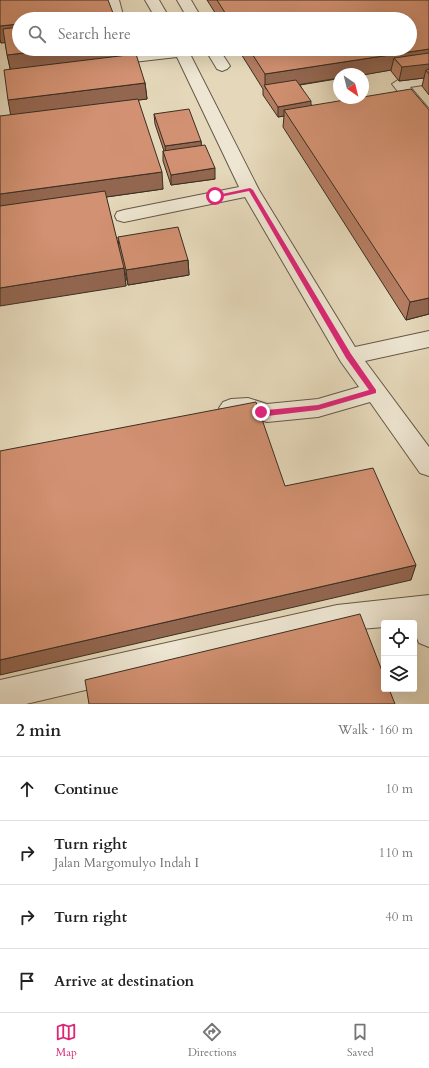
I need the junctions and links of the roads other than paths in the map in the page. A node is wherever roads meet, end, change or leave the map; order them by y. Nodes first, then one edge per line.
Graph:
1 (112, 0) edge
2 (152, 0) edge
3 (184, 0) edge
4 (116, 12) edge
5 (159, 12) edge
6 (191, 12) edge
7 (140, 56) edge
8 (184, 56) edge
9 (216, 56) edge
10 (92, 63) edge
11 (222, 66) dead end
12 (429, 79) edge
13 (429, 120) edge
14 (250, 190) junction
15 (124, 216) dead end
16 (429, 339) edge
17 (349, 356) junction
18 (374, 392) junction
19 (207, 412) edge
20 (429, 466) edge
21 (426, 617) edge
22 (0, 695) edge

1 - 4 lane
2 - 5 lane
3 - 6 lane
7 - 10 lane
8 - 14 lane
9 - 11 lane
12 - 13 lane
14 - 15 lane
14 - 17 lane
16 - 17 lane
17 - 18 lane
18 - 19 lane
18 - 20 lane
21 - 22 lane

